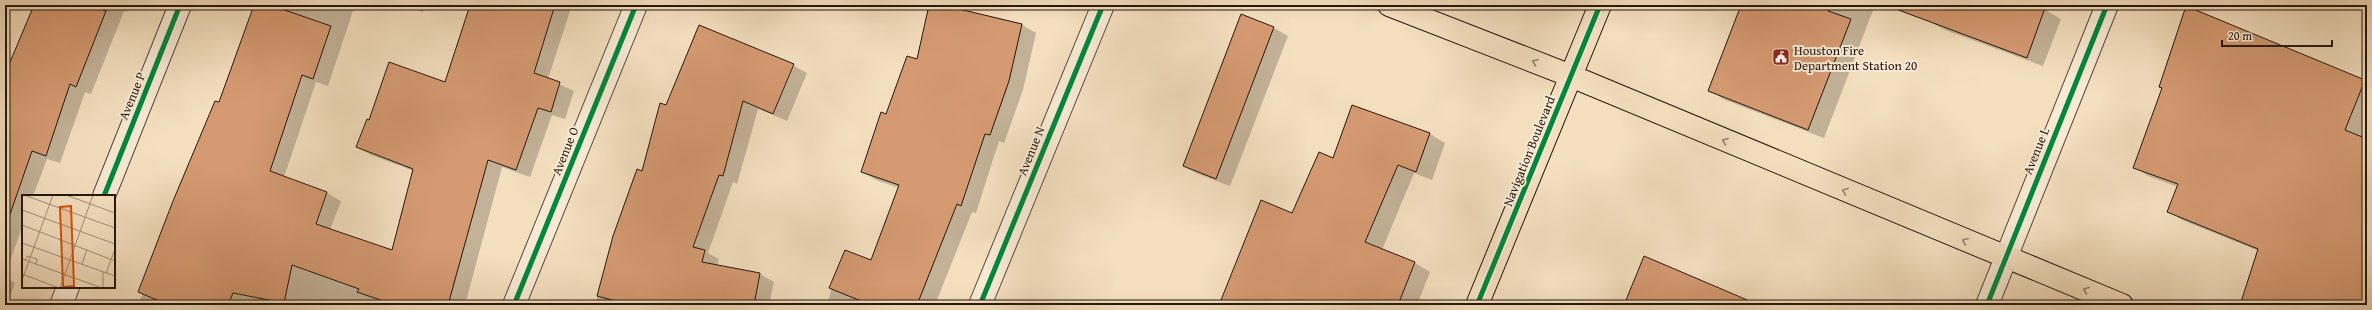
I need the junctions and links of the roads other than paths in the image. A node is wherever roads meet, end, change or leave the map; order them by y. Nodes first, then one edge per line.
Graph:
1 (180, 5) edge
2 (636, 5) edge
3 (1103, 5) edge
4 (1389, 5) edge
5 (1600, 5) edge
6 (2106, 5) edge
7 (1571, 76) junction
8 (104, 195) edge
9 (2005, 257) junction
10 (68, 288) edge
11 (61, 305) edge
12 (514, 305) edge
13 (980, 305) edge
14 (1477, 305) edge
15 (1987, 305) edge
16 (2122, 305) edge

1 - 8 street, Avenue P
2 - 12 street, Avenue O
3 - 13 street, Avenue N
7 -> 4 main road
5 - 7 main road, Navigation Boulevard
6 - 9 street, Avenue L
9 -> 7 main road
7 - 14 main road, Navigation Boulevard
9 - 15 street, Avenue L
16 -> 9 main road
10 - 11 street

